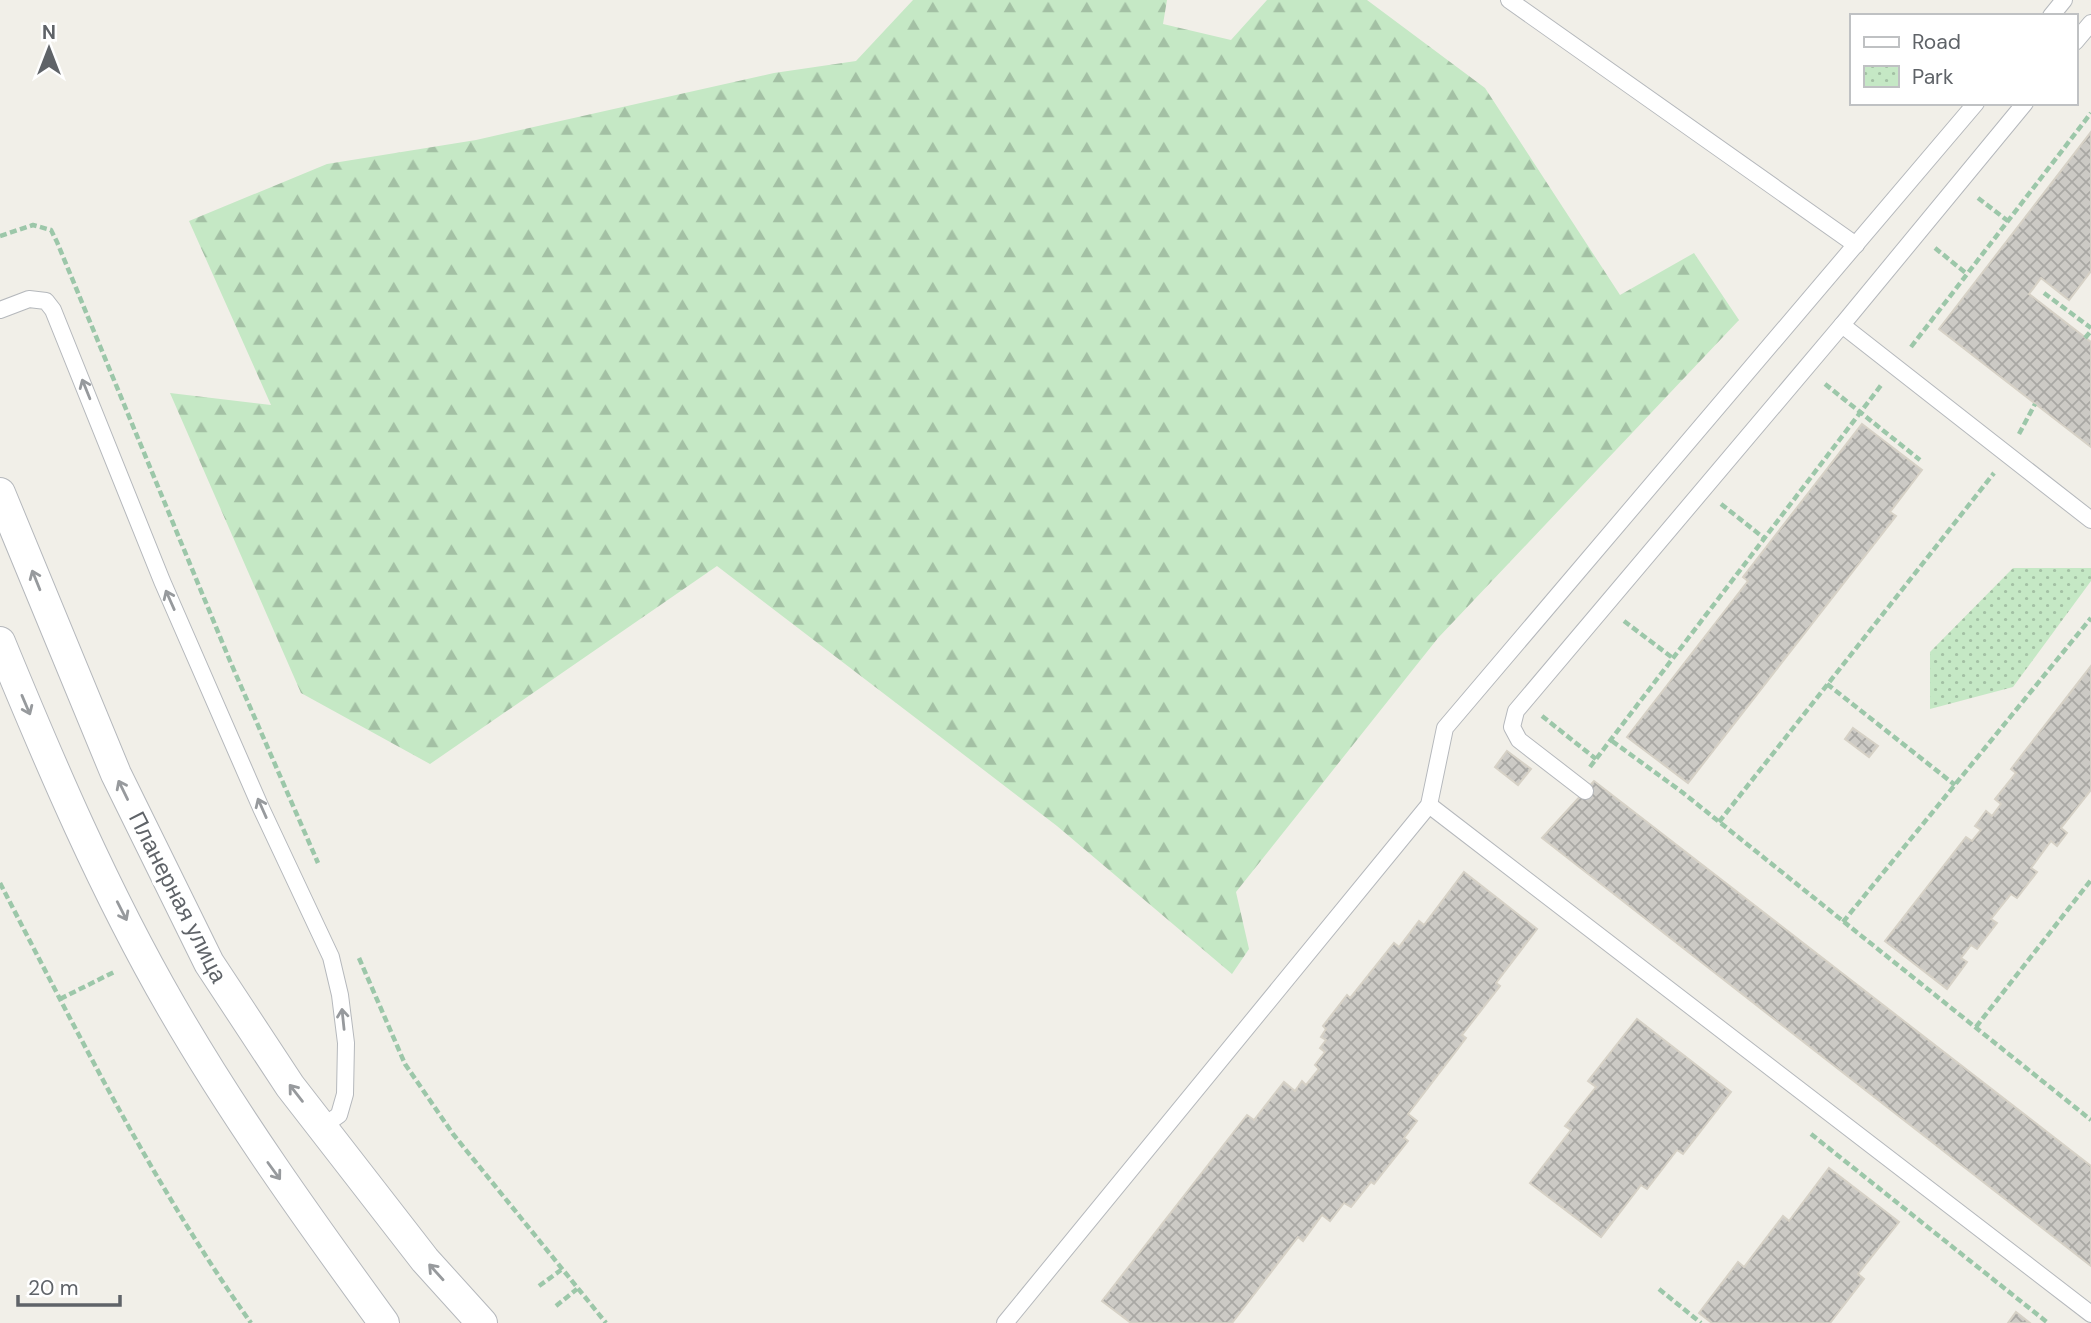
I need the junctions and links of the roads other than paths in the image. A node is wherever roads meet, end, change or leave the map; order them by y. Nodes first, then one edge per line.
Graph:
1 (1509, 0) edge
2 (2064, 0) edge
3 (2053, 14) edge
4 (2091, 23) edge
5 (2077, 40) edge
6 (1974, 105) edge
7 (2023, 105) edge
8 (1856, 245) junction
9 (0, 310) edge
10 (1842, 325) junction
11 (0, 493) edge
12 (2091, 520) edge
13 (0, 642) edge
14 (1581, 787) road end
15 (1429, 805) junction
16 (323, 1126) junction
17 (2091, 1314) edge
18 (384, 1323) edge
19 (482, 1323) edge
20 (1006, 1323) edge

1 - 8 lane
2 - 3 lane
4 - 5 lane
6 - 8 lane
7 - 10 lane
8 - 15 lane
16 -> 9 lane
10 - 12 lane
10 - 14 lane
16 -> 11 street, Планерная улица
13 -> 18 street
15 - 17 lane
15 - 20 lane
19 -> 16 street, Планерная улица

